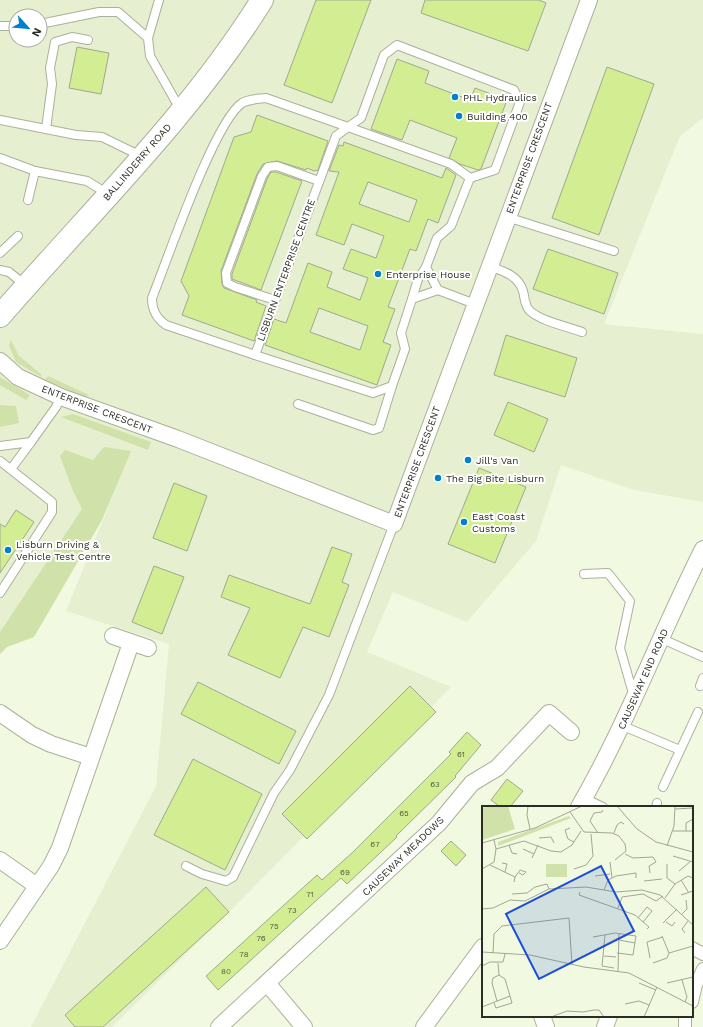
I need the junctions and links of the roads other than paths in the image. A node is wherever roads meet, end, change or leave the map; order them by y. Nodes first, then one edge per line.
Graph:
1 (159, 0) edge
2 (262, 0) edge
3 (589, 0) edge
4 (48, 22) edge
5 (148, 38) junction
6 (88, 40) dead end
7 (181, 112) junction
8 (0, 120) edge
9 (348, 127) junction
10 (46, 129) junction
11 (142, 156) junction
12 (0, 158) edge
13 (35, 171) junction
14 (470, 178) junction
15 (319, 181) junction
16 (109, 194) junction
17 (28, 200) dead end
18 (507, 217) junction
19 (18, 236) dead end
20 (614, 251) dead end
21 (0, 253) edge
22 (489, 266) junction
23 (426, 267) junction
24 (0, 270) edge
25 (26, 285) junction
26 (438, 290) junction
27 (412, 299) junction
28 (275, 300) junction
29 (475, 304) junction
30 (0, 316) edge
31 (582, 332) dead end
32 (255, 354) junction
33 (0, 361) edge
34 (392, 386) junction
35 (61, 397) junction
36 (298, 404) dead end
37 (32, 442) junction
38 (0, 446) edge
39 (0, 461) edge
40 (11, 469) junction
41 (394, 524) junction
42 (703, 549) edge
43 (584, 574) dead end
44 (0, 593) edge
45 (113, 636) dead end
46 (660, 638) junction
47 (131, 643) junction
48 (148, 648) dead end
49 (703, 657) edge
50 (634, 699) junction
51 (698, 712) dead end
52 (0, 713) edge
53 (623, 726) junction
54 (571, 732) dead end
55 (680, 750) junction
56 (91, 757) junction
57 (663, 787) dead end
58 (582, 803) edge
59 (598, 806) edge
60 (0, 860) edge
61 (186, 866) dead end
62 (37, 886) junction
63 (0, 941) edge
64 (482, 948) edge
65 (693, 949) edge
66 (703, 954) edge
67 (703, 969) edge
68 (267, 983) junction
69 (693, 998) edge
70 (542, 1017) edge
71 (609, 1017) edge
72 (686, 1017) edge
73 (222, 1026) edge
74 (304, 1027) edge
75 (424, 1027) edge
76 (546, 1027) edge
77 (605, 1027) edge
78 (685, 1027) edge

1 - 5 lane
2 - 7 main road, BALLINDERRY ROAD
3 - 18 street, ENTERPRISE CRESCENT
4 - 5 lane
5 - 7 lane
6 - 10 lane
7 - 11 main road, BALLINDERRY ROAD
8 - 10 lane
9 - 14 lane
9 - 14 lane, LISBURN ENTERPRISE CENTRE
9 - 15 lane, LISBURN ENTERPRISE CENTRE
9 - 32 lane
10 - 11 lane
11 - 16 main road, BALLINDERRY ROAD
12 - 13 lane
13 - 16 lane
13 - 17 lane
14 - 23 lane
15 - 28 lane, LISBURN ENTERPRISE CENTRE
15 - 28 lane
16 - 25 main road, BALLINDERRY ROAD
18 - 20 lane
18 - 22 street, ENTERPRISE CRESCENT
19 - 21 lane
22 - 29 street, ENTERPRISE CRESCENT
22 - 31 lane
23 - 26 lane
23 - 27 lane
24 - 25 lane
25 - 30 main road, BALLINDERRY ROAD
26 - 27 lane
26 - 29 lane
27 - 34 lane
28 - 32 lane, LISBURN ENTERPRISE CENTRE
29 - 41 street, ENTERPRISE CRESCENT
32 - 34 lane, LISBURN ENTERPRISE CENTRE
33 - 35 street, ENTERPRISE CRESCENT
34 - 36 lane
35 - 37 lane
35 - 41 street, ENTERPRISE CRESCENT
37 - 38 lane
37 - 40 lane
39 - 40 lane
40 - 44 lane
41 - 61 lane
42 - 46 street, CAUSEWAY END ROAD
43 - 50 lane
45 - 47 street
46 - 49 lane
46 - 50 street, CAUSEWAY END ROAD
47 - 48 street
47 - 56 street
50 - 53 street, CAUSEWAY END ROAD
51 - 55 lane
52 - 56 street
53 - 55 lane
53 - 58 street, CAUSEWAY END ROAD
54 - 68 street, CAUSEWAY MEADOWS
55 - 57 lane
56 - 62 street
58 - 59 lane
60 - 62 street
62 - 63 street
64 - 75 street
65 - 66 street
67 - 69 street
68 - 73 street, CAUSEWAY MEADOWS
68 - 74 street
70 - 76 street
71 - 77 street
72 - 78 street

